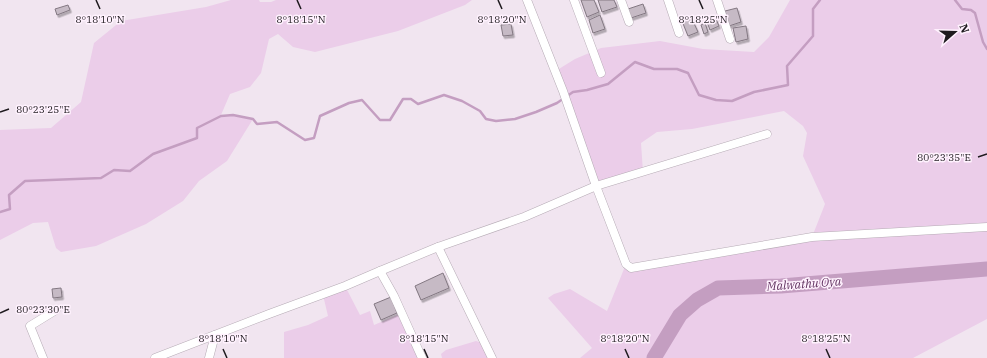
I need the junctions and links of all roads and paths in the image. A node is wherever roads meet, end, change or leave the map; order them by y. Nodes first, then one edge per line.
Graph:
1 (527, 0) edge
2 (574, 0) edge
3 (622, 0) edge
4 (668, 0) edge
5 (716, 0) edge
6 (629, 22) dead end
7 (679, 33) dead end
8 (730, 39) dead end
9 (601, 73) dead end
10 (767, 134) dead end
11 (596, 186) junction
12 (987, 227) edge
13 (438, 247) junction
14 (380, 271) junction
15 (56, 310) dead end
16 (215, 334) junction
17 (43, 358) edge
18 (155, 358) edge
19 (209, 358) edge
20 (422, 358) edge
21 (492, 358) edge

1 - 11 street
2 - 9 street
3 - 6 street
4 - 7 street
5 - 8 street
10 - 11 street
11 - 12 street
11 - 13 street
13 - 14 street
13 - 21 street
14 - 16 street
14 - 20 street
15 - 17 street
16 - 18 street
16 - 19 street

